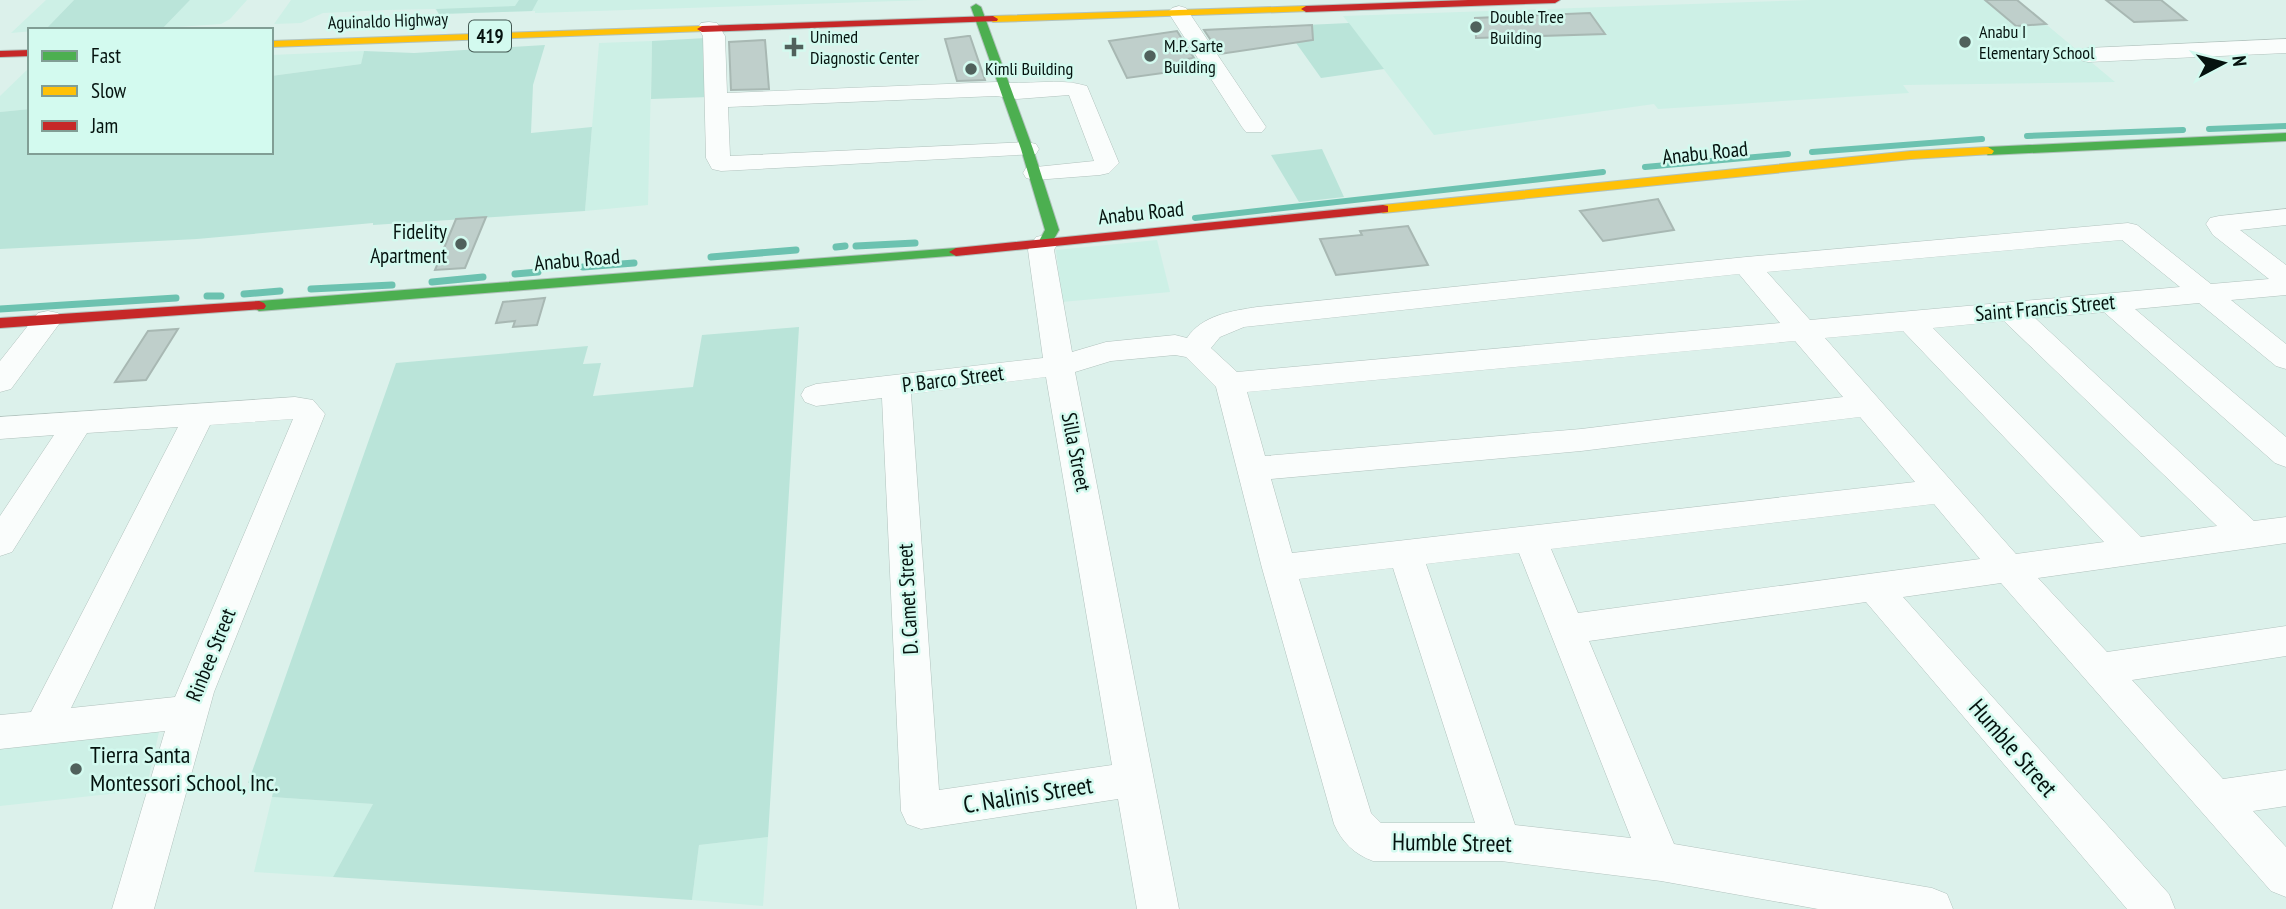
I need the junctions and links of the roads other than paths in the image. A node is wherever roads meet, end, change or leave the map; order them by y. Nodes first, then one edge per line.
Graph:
1 (1155, 0) edge
2 (1555, 0) edge
3 (1462, 2) edge
4 (1180, 12) junction
5 (979, 13) junction
6 (709, 28) junction
7 (273, 31) edge
8 (28, 40) edge
9 (0, 41) edge
10 (273, 44) edge
11 (2286, 46) edge
12 (28, 52) edge
13 (0, 54) edge
14 (2088, 55) dead end
15 (1006, 91) junction
16 (717, 100) junction
17 (1254, 127) dead end
18 (2286, 137) edge
19 (1027, 149) junction
20 (1035, 173) junction
21 (2286, 217) edge
22 (1045, 243) junction
23 (1746, 265) junction
24 (2286, 278) edge
25 (2286, 286) edge
26 (2206, 293) junction
27 (2110, 302) junction
28 (2011, 312) junction
29 (48, 320) junction
30 (1910, 321) junction
31 (0, 323) edge
32 (1804, 330) junction
33 (1196, 350) junction
34 (2286, 359) edge
35 (1074, 362) junction
36 (0, 382) edge
37 (1230, 383) junction
38 (896, 386) junction
39 (817, 395) dead end
40 (1868, 405) junction
41 (200, 414) junction
42 (78, 423) junction
43 (0, 428) edge
44 (2286, 455) edge
45 (1252, 469) junction
46 (1942, 491) junction
47 (2286, 530) edge
48 (2246, 535) junction
49 (1530, 539) junction
50 (0, 542) edge
51 (2133, 550) junction
52 (1405, 552) junction
53 (2007, 567) junction
54 (1279, 568) junction
55 (1873, 586) junction
56 (1568, 629) junction
57 (2286, 640) edge
58 (2099, 669) junction
59 (188, 712) junction
60 (42, 728) junction
61 (0, 732) edge
62 (1136, 779) junction
63 (2286, 788) edge
64 (2215, 798) junction
65 (920, 811) joint
66 (1501, 842) junction
67 (1661, 861) junction
68 (2286, 877) edge
69 (133, 909) edge
70 (1158, 909) edge
71 (1932, 909) edge
72 (2154, 909) edge

1 - 5 main road, Aguinaldo Highway / 419
2 - 3 main road, Aguinaldo Highway / 419
3 - 4 main road, Aguinaldo Highway / 419
4 - 5 main road, Aguinaldo Highway / 419
4 - 17 street
5 - 6 main road, Aguinaldo Highway / 419
5 - 7 main road, Aguinaldo Highway / 419
5 - 15 main road, Silla Street
6 - 10 main road, Aguinaldo Highway / 419
6 - 16 street
8 - 9 main road
11 - 14 street
12 - 13 main road
15 - 16 street
15 - 19 main road, Silla Street
15 - 20 street
16 - 19 street
18 - 22 main road, Anabu Road
19 - 20 main road, Silla Street
20 - 22 main road, Silla Street
21 - 24 street
22 - 29 main road, Anabu Road
22 - 35 street, Silla Street
23 - 26 street
23 - 32 street
23 - 33 street
25 - 26 street, Saint Francis Street
26 - 27 street, Saint Francis Street
26 - 34 street
27 - 28 street, Saint Francis Street
27 - 44 street
28 - 30 street, Saint Francis Street
28 - 48 street
29 - 31 main road, Anabu Road
29 - 36 street
30 - 32 street, Saint Francis Street
30 - 51 street
32 - 37 street, Saint Francis Street
32 - 40 street
33 - 35 street, P. Barco Street
33 - 37 street
35 - 38 street, P. Barco Street
35 - 62 street, Silla Street
37 - 45 street, Humble Street
38 - 39 street, P. Barco Street
38 - 65 street, D. Camet Street
40 - 45 street
40 - 46 street
41 - 42 street
41 - 59 street, Rinbee Street
41 - 60 street
42 - 43 street
42 - 50 street
45 - 54 street, Humble Street
46 - 49 street
46 - 53 street
47 - 48 street
48 - 51 street
49 - 52 street
49 - 56 street
51 - 53 street
52 - 54 street
52 - 66 street
53 - 55 street
53 - 58 street
54 - 66 street, Humble Street
55 - 56 street
55 - 72 street, Humble Street
56 - 67 street
57 - 58 street
58 - 64 street
59 - 60 street
59 - 69 street, Rinbee Street
60 - 61 street
62 - 65 street, C. Nalinis Street
62 - 70 street, Silla Street
63 - 64 street
64 - 68 street
66 - 67 street, Humble Street
67 - 71 street, Humble Street

